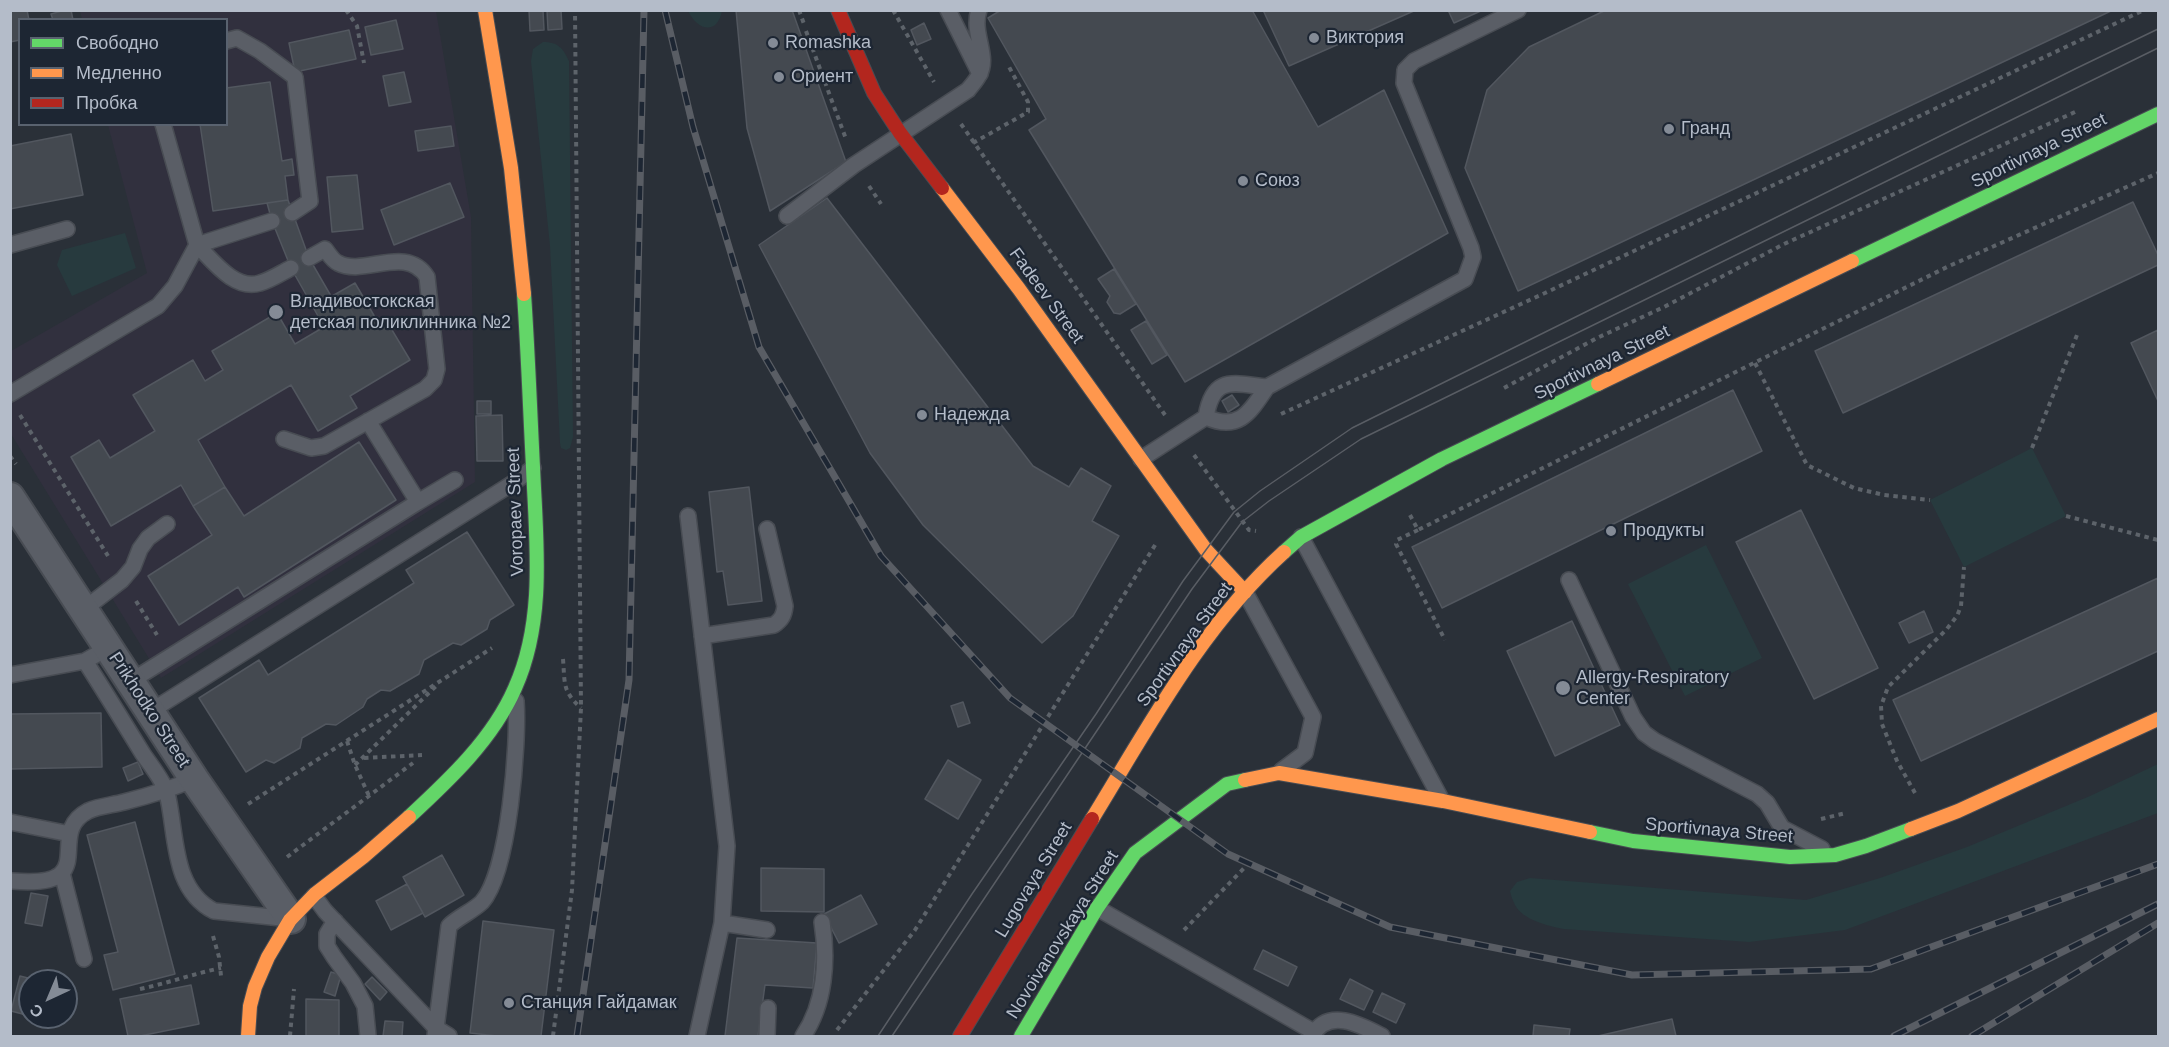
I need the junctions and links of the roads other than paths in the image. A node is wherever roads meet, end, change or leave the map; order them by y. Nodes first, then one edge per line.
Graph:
1 (484, 10) edge
2 (838, 10) edge
3 (948, 10) edge
4 (979, 10) edge
5 (1518, 10) edge
6 (228, 40) edge
7 (980, 74) junction
8 (2158, 117) edge
9 (164, 126) edge
10 (900, 133) junction
11 (292, 213) dead end
12 (787, 216) dead end
13 (272, 221) dead end
14 (67, 229) dead end
15 (10, 245) edge
16 (197, 245) junction
17 (309, 258) dead end
18 (291, 268) dead end
19 (1267, 387) junction
20 (13, 401) edge
21 (1206, 417) junction
22 (368, 421) junction
23 (284, 439) dead end
24 (1141, 459) junction
25 (533, 468) junction
26 (454, 480) dead end
27 (10, 497) edge
28 (418, 502) junction
29 (688, 516) dead end
30 (167, 524) dead end
31 (767, 529) dead end
32 (1301, 537) junction
33 (1569, 580) dead end
34 (1245, 592) junction
35 (83, 610) junction
36 (702, 636) junction
37 (97, 654) junction
38 (10, 675) edge
39 (131, 681) junction
40 (515, 689) junction
41 (151, 711) junction
42 (2158, 719) edge
43 (1138, 742) joint
44 (1279, 773) junction
45 (194, 780) junction
46 (166, 791) junction
47 (1443, 801) junction
48 (10, 822) edge
49 (70, 834) junction
50 (1135, 853) joint
51 (1835, 855) junction
52 (62, 873) junction
53 (12, 881) edge
54 (314, 896) junction
55 (1097, 908) junction
56 (291, 919) junction
57 (335, 921) junction
58 (822, 922) dead end
59 (722, 923) junction
60 (767, 930) dead end
61 (84, 959) dead end
62 (768, 1008) dead end
63 (436, 1032) edge
64 (1313, 1034) edge
65 (248, 1036) edge
66 (368, 1036) edge
67 (449, 1036) edge
68 (697, 1036) edge
69 (767, 1036) edge
70 (803, 1036) edge
71 (960, 1036) edge
72 (1021, 1036) edge
73 (1382, 1036) edge

1 - 25 main road, Voropaev Street
2 - 10 main road, Fadeev Street
3 - 7 lane
4 - 7 lane
5 - 19 lane
6 - 11 lane
7 - 10 lane
8 - 32 main road, Sportivnaya Street
9 - 16 lane
10 - 12 lane
10 - 24 main road, Fadeev Street
13 - 16 lane
14 - 15 lane
16 - 18 lane
16 - 20 lane
17 - 22 lane
19 - 21 lane
19 - 21 lane
21 - 24 lane
22 - 23 lane
22 - 28 lane
24 - 34 main road, Fadeev Street
25 - 40 main road, Voropaev Street
25 - 41 lane
26 - 28 lane
27 - 35 street, Prikhodko Street
28 - 39 lane
29 - 36 lane
30 - 35 lane
31 - 36 lane
32 - 34 main road, Sportivnaya Street
32 - 47 lane
33 - 51 lane
34 - 43 main road, Sportivnaya Street
34 - 44 lane
35 - 37 street, Prikhodko Street
36 - 59 lane
37 - 38 lane
37 - 39 street, Prikhodko Street
37 - 46 lane
39 - 41 street, Prikhodko Street
40 - 54 main road, Voropaev Street
40 - 63 lane
41 - 45 street, Prikhodko Street
42 - 51 main road, Sportivnaya Street
43 - 71 main road, Lugovaya Street
44 - 47 main road, Sportivnaya Street
44 - 50 main road, Sportivnaya Street
45 - 46 lane
45 - 56 street, Prikhodko Street
46 - 49 lane
46 - 56 lane
47 - 51 main road, Sportivnaya Street
48 - 49 lane
49 - 52 lane
50 - 55 main road, Novoivanovskaya Street
52 - 53 lane
52 - 61 lane
54 - 56 main road, Voropaev Street
54 - 57 lane
55 - 64 lane
55 - 72 main road, Novoivanovskaya Street
56 - 65 main road, Voropaev Street
57 - 63 lane
57 - 66 lane
58 - 70 lane
59 - 60 lane
59 - 68 lane
62 - 69 lane
63 - 67 lane
64 - 73 lane

